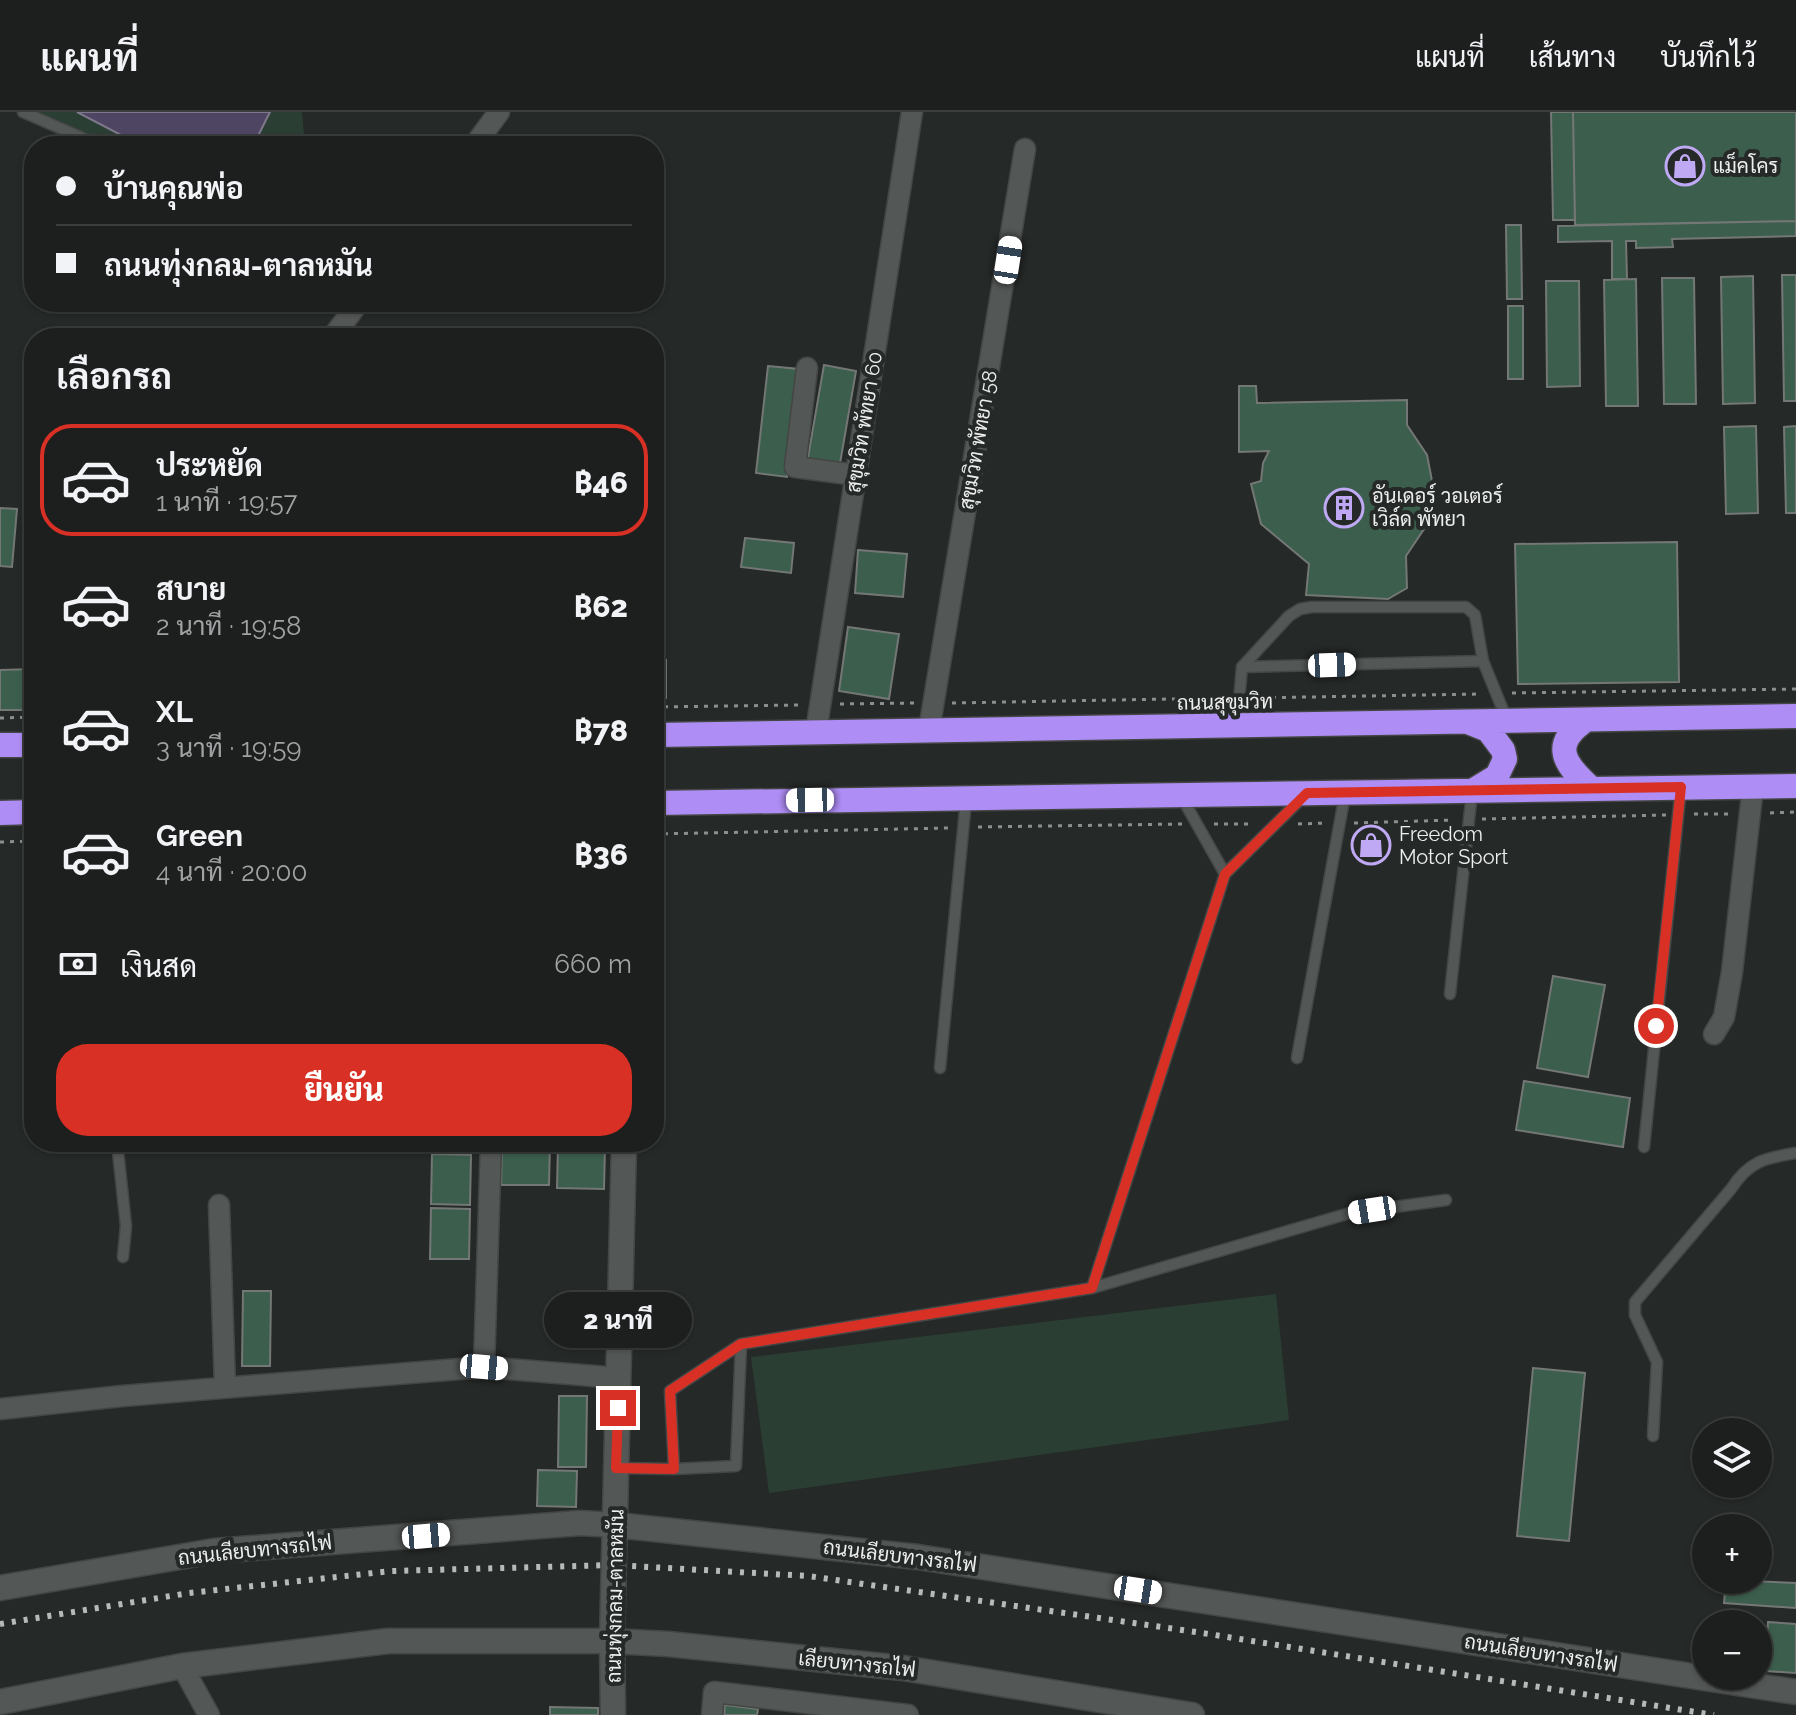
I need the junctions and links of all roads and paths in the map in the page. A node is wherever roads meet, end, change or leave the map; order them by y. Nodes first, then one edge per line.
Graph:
1 (23, 112) edge
2 (499, 112) edge
3 (912, 112) edge
4 (78, 136) edge
5 (481, 136) edge
6 (1025, 149) dead end
7 (807, 368) dead end
8 (856, 475) junction
9 (1483, 661) junction
10 (1242, 667) junction
11 (1796, 716) edge
12 (24, 717) edge
13 (0, 718) edge
14 (1586, 720) junction
15 (1508, 721) junction
16 (1468, 722) junction
17 (1236, 725) junction
18 (929, 730) junction
19 (816, 732) junction
20 (664, 735) edge
21 (0, 745) edge
22 (24, 745) edge
23 (1753, 786) junction
24 (1796, 786) edge
25 (1681, 787) junction
26 (1592, 789) junction
27 (1473, 790) junction
28 (1345, 792) junction
29 (1307, 793) junction
30 (1181, 795) junction
31 (966, 798) junction
32 (664, 803) edge
33 (24, 812) edge
34 (1796, 812) edge
35 (0, 813) edge
36 (1749, 813) junction
37 (1678, 814) junction
38 (1469, 819) junction
39 (1339, 823) junction
40 (1199, 824) junction
41 (1276, 824) junction
42 (964, 827) junction
43 (664, 834) edge
44 (24, 841) edge
45 (0, 842) edge
46 (1225, 874) junction
47 (1450, 994) dead end
48 (1714, 1034) dead end
49 (1297, 1058) dead end
50 (940, 1068) dead end
51 (1644, 1147) dead end
52 (118, 1152) edge
53 (491, 1152) edge
54 (624, 1152) edge
55 (1796, 1153) edge
56 (1446, 1200) dead end
57 (219, 1205) dead end
58 (123, 1257) dead end
59 (1092, 1288) junction
60 (741, 1344) junction
61 (484, 1367) junction
62 (619, 1378) junction
63 (225, 1387) junction
64 (0, 1409) edge
65 (1653, 1436) dead end
66 (616, 1468) junction
67 (674, 1469) junction
68 (616, 1525) junction
69 (0, 1588) edge
70 (612, 1641) junction
71 (182, 1666) junction
72 (1796, 1692) edge
73 (19, 1705) edge
74 (209, 1715) edge
75 (613, 1715) edge
76 (712, 1715) edge
77 (908, 1715) edge
78 (1192, 1715) edge

1 - 4 lane
2 - 5 street
3 - 8 street, สุขุมวิท พัทยา 60
6 - 18 street, สุขุมวิท พัทยา 58
7 - 8 street
8 - 19 street, สุขุมวิท พัทยา 60
9 - 10 lane
9 - 10 lane
9 - 15 lane
10 - 17 lane
11 - 14 highway, ถนนสุขุมวิท
12 - 13 path
14 - 15 highway, ถนนสุขุมวิท
14 - 26 highway
15 - 16 highway, ถนนสุขุมวิท
16 - 17 highway, ถนนสุขุมวิท
16 - 27 highway
17 - 18 highway, ถนนสุขุมวิท
18 - 19 highway, ถนนสุขุมวิท
19 - 20 highway, ถนนสุขุมวิท
21 - 22 highway
23 - 24 highway
23 - 25 highway
23 - 36 street
25 - 26 highway
25 - 37 lane
26 - 27 highway
27 - 28 highway
27 - 38 lane
28 - 29 highway
28 - 39 lane
29 - 30 highway
29 - 41 lane
30 - 31 highway
30 - 40 lane
31 - 32 highway
31 - 42 lane
33 - 35 highway
34 - 36 path
36 - 37 path
36 - 48 street
37 - 38 path
37 - 51 lane
38 - 39 path
38 - 47 lane
39 - 41 path
39 - 49 lane
40 - 41 path
40 - 42 path
40 - 46 lane
41 - 46 lane
42 - 43 path
42 - 50 lane
44 - 45 path
46 - 59 lane
52 - 58 lane
53 - 61 street
54 - 62 street, ถนนทุ่งกลม-ตาลหมัน
55 - 65 lane
56 - 59 lane
57 - 63 street
59 - 60 lane
60 - 67 lane
60 - 67 lane
61 - 62 street
61 - 63 street
62 - 66 street, ถนนทุ่งกลม-ตาลหมัน
63 - 64 street
66 - 67 lane
66 - 68 street, ถนนทุ่งกลม-ตาลหมัน
68 - 69 street, ถนนเลียบทางรถไฟ
68 - 70 street, ถนนทุ่งกลม-ตาลหมัน
68 - 72 street, ถนนเลียบทางรถไฟ
70 - 71 street
70 - 75 street, ถนนทุ่งกลม-ตาลหมัน
70 - 78 street, เลียบทางรถไฟ
71 - 73 street
71 - 74 street
76 - 77 street

